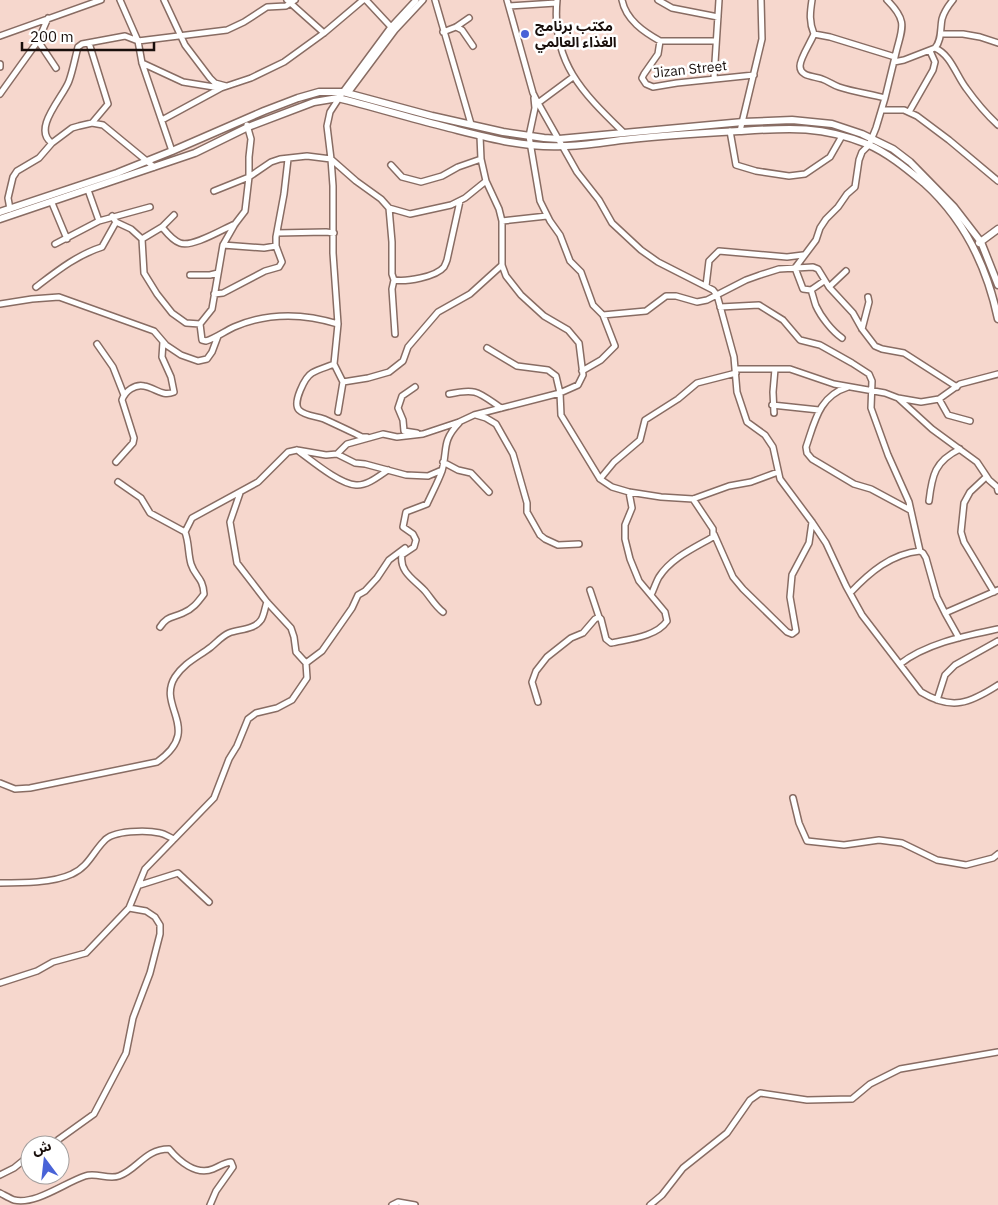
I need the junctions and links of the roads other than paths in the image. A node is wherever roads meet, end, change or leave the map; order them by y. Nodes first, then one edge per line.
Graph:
1 (100, 0) edge
2 (120, 0) edge
3 (164, 0) edge
4 (365, 0) edge
5 (416, 0) edge
6 (423, 0) edge
7 (434, 0) edge
8 (629, 0) edge
9 (658, 0) edge
10 (719, 0) edge
11 (761, 0) edge
12 (812, 0) edge
13 (887, 0) edge
14 (953, 0) edge
15 (291, 1) edge
16 (556, 2) edge
17 (623, 2) edge
18 (508, 3) edge
19 (521, 3) edge
20 (718, 17) junction
21 (48, 18) junction
22 (469, 18) dead end
23 (456, 27) junction
24 (393, 29) junction
25 (324, 32) junction
26 (443, 32) junction
27 (814, 34) junction
28 (941, 34) junction
29 (0, 36) edge
30 (181, 36) junction
31 (716, 40) junction
32 (38, 41) junction
33 (138, 41) junction
34 (660, 41) junction
35 (89, 43) junction
36 (998, 43) edge
37 (473, 46) dead end
38 (933, 49) junction
39 (894, 60) junction
40 (142, 63) junction
41 (56, 68) dead end
42 (754, 75) junction
43 (573, 78) junction
44 (714, 78) junction
45 (227, 86) junction
46 (221, 88) junction
47 (345, 92) junction
48 (533, 93) junction
49 (0, 94) edge
50 (338, 98) junction
51 (886, 98) junction
52 (538, 103) junction
53 (882, 110) junction
54 (909, 112) junction
55 (162, 120) junction
56 (246, 120) junction
57 (742, 122) junction
58 (92, 123) junction
59 (470, 124) junction
60 (998, 125) edge
61 (248, 127) junction
62 (730, 131) junction
63 (740, 131) junction
64 (624, 132) junction
65 (480, 136) junction
66 (529, 136) junction
67 (842, 136) junction
68 (559, 139) junction
69 (870, 142) junction
70 (52, 143) junction
71 (531, 145) junction
72 (563, 146) junction
73 (172, 151) junction
74 (288, 158) junction
75 (481, 158) junction
76 (331, 159) junction
77 (147, 160) junction
78 (391, 165) dead end
79 (154, 167) junction
80 (249, 177) junction
81 (998, 180) edge
82 (486, 181) junction
83 (88, 190) junction
84 (214, 191) dead end
85 (460, 201) junction
86 (52, 202) junction
87 (150, 207) dead end
88 (389, 208) junction
89 (10, 209) junction
90 (0, 212) edge
91 (174, 215) dead end
92 (112, 216) junction
93 (547, 216) junction
94 (0, 219) edge
95 (99, 221) junction
96 (502, 221) junction
97 (116, 222) junction
98 (236, 224) junction
99 (162, 227) junction
100 (998, 229) edge
101 (277, 233) junction
102 (334, 234) junction
103 (67, 239) junction
104 (142, 239) junction
105 (981, 242) junction
106 (55, 244) dead end
107 (224, 245) junction
108 (276, 246) junction
109 (973, 246) junction
110 (803, 255) junction
111 (502, 266) junction
112 (795, 268) junction
113 (846, 271) dead end
114 (218, 273) junction
115 (190, 275) dead end
116 (394, 280) junction
117 (824, 280) junction
118 (998, 285) edge
119 (706, 286) junction
120 (36, 287) dead end
121 (829, 287) junction
122 (811, 290) junction
123 (214, 294) junction
124 (717, 296) junction
125 (868, 297) dead end
126 (0, 304) edge
127 (720, 307) junction
128 (603, 315) junction
129 (998, 319) edge
130 (200, 324) junction
131 (338, 324) junction
132 (862, 329) junction
133 (395, 334) dead end
134 (218, 336) junction
135 (842, 338) dead end
136 (162, 342) junction
137 (97, 344) dead end
138 (487, 348) dead end
139 (334, 364) junction
140 (775, 369) junction
141 (582, 371) junction
142 (736, 371) junction
143 (998, 374) edge
144 (343, 382) junction
145 (415, 386) dead end
146 (848, 387) junction
147 (957, 387) junction
148 (871, 391) junction
149 (560, 393) junction
150 (449, 394) dead end
151 (124, 395) junction
152 (898, 398) junction
153 (939, 400) junction
154 (772, 405) junction
155 (501, 408) junction
156 (819, 410) junction
157 (338, 412) dead end
158 (774, 413) dead end
159 (474, 414) junction
160 (970, 421) dead end
161 (459, 422) junction
162 (423, 434) junction
163 (376, 436) junction
164 (960, 449) junction
165 (297, 450) junction
166 (337, 454) junction
167 (116, 462) dead end
168 (443, 462) junction
169 (388, 470) junction
170 (442, 470) junction
171 (778, 472) junction
172 (986, 477) junction
173 (600, 480) junction
174 (118, 482) dead end
175 (998, 491) edge
176 (490, 492) dead end
177 (629, 492) junction
178 (240, 493) junction
179 (693, 499) junction
180 (930, 501) dead end
181 (910, 510) junction
182 (812, 522) junction
183 (185, 532) junction
184 (714, 534) junction
185 (416, 540) junction
186 (579, 544) dead end
187 (920, 551) junction
188 (590, 590) dead end
189 (996, 591) edge
190 (850, 593) junction
191 (651, 595) junction
192 (267, 602) junction
193 (443, 612) dead end
194 (945, 613) junction
195 (599, 617) junction
196 (160, 628) dead end
197 (998, 629) edge
198 (959, 638) junction
199 (998, 641) edge
200 (306, 663) junction
201 (900, 664) junction
202 (998, 685) edge
203 (937, 700) junction
204 (538, 702) dead end
205 (0, 783) edge
206 (793, 798) dead end
207 (174, 839) junction
208 (998, 854) edge
209 (0, 883) edge
210 (140, 885) junction
211 (209, 902) dead end
212 (128, 908) junction
213 (0, 984) edge
214 (998, 1052) edge
215 (65, 1135) edge
216 (20, 1163) edge
217 (0, 1175) edge
218 (0, 1193) edge
219 (210, 1205) edge
220 (392, 1205) edge
221 (415, 1205) edge
222 (650, 1205) edge

1 - 21 street
2 - 33 street
3 - 30 street
4 - 24 street
4 - 25 street
5 - 24 street
6 - 24 street
7 - 26 street
8 - 17 street
9 - 20 street
10 - 20 street
11 - 42 street
12 - 27 street
13 - 39 street
14 - 28 street
15 - 25 street
15 - 30 street
16 - 19 street
16 - 43 street
17 - 34 street
18 - 19 street
18 - 48 street
20 - 31 street
21 - 29 street
21 - 32 street
22 - 23 street
23 - 26 street
23 - 37 street
24 - 47 street
25 - 45 street
26 - 59 street
27 - 39 street
27 - 51 street
28 - 36 street
28 - 38 street
30 - 33 street
30 - 45 street
31 - 34 street
31 - 44 street
32 - 41 street
32 - 49 street
33 - 35 street
33 - 40 street
34 - 44 street, Jizan Street
35 - 58 street
35 - 70 street
38 - 39 street
38 - 54 street
38 - 60 street
39 - 51 street
40 - 46 street
40 - 55 street
42 - 44 street, Jizan Street
42 - 57 street
43 - 52 street
43 - 64 street
45 - 46 street
46 - 55 street
47 - 50 street
47 - 56 street
47 - 59 street
48 - 52 street
48 - 66 street
50 - 61 street
50 - 65 street
50 - 76 street
51 - 53 street
52 - 68 street
53 - 54 street
53 - 69 street
54 - 81 street
55 - 73 street
56 - 61 street
56 - 73 street
57 - 63 street
57 - 64 street
57 - 69 street
58 - 70 street
58 - 77 street
59 - 66 street
61 - 79 street
61 - 80 street
62 - 63 street
62 - 67 street
62 - 72 street
63 - 67 street
64 - 68 street
65 - 71 street
65 - 75 street
66 - 68 street
66 - 71 street
67 - 69 street
68 - 72 street
69 - 105 street
69 - 109 street
69 - 110 street
70 - 89 street
71 - 72 street
71 - 93 street
72 - 119 street
73 - 77 street
74 - 76 street
74 - 80 street
74 - 101 street
75 - 78 street
75 - 82 street
76 - 88 street
76 - 102 street
77 - 79 street
77 - 89 street
79 - 83 street
80 - 84 street
80 - 98 street
82 - 85 street
82 - 96 street
83 - 86 street
83 - 95 street
85 - 88 street
85 - 116 street
86 - 94 street
86 - 103 street
87 - 92 street
88 - 116 street
89 - 90 street
91 - 99 street
92 - 95 street
92 - 97 street
93 - 96 street
93 - 128 street
95 - 103 street
96 - 111 street
97 - 104 street
97 - 120 street
98 - 99 street
98 - 107 street
99 - 104 street
100 - 105 street
101 - 102 street
101 - 108 street
102 - 131 street
103 - 106 street
104 - 130 street
105 - 109 street
105 - 118 street
107 - 108 street
107 - 114 street
108 - 123 street
109 - 129 street
110 - 112 street
110 - 119 street
111 - 141 street
111 - 144 street
112 - 117 street
112 - 122 street
112 - 124 street
113 - 121 street
114 - 115 street
114 - 123 street
116 - 133 street
117 - 121 street
117 - 122 street
119 - 124 street
121 - 132 street
122 - 135 street
123 - 130 street
124 - 127 street
124 - 128 street
125 - 132 street
126 - 136 street
127 - 142 street
127 - 148 street
128 - 141 street
130 - 134 street
131 - 134 street
131 - 139 street
132 - 147 street
134 - 136 street
136 - 151 street
137 - 151 street
138 - 149 street
139 - 144 street
139 - 163 street
140 - 142 street
140 - 146 street
140 - 154 street
141 - 149 street
142 - 171 street
142 - 173 street
143 - 147 street
144 - 157 street
145 - 162 street
146 - 148 street
146 - 156 street
147 - 153 street
148 - 152 street
148 - 181 street
149 - 155 street
149 - 173 street
150 - 155 street
151 - 167 street
152 - 153 street
152 - 164 street
153 - 160 street
154 - 156 street
154 - 158 street
155 - 159 street
156 - 181 street
159 - 161 street
159 - 186 street
161 - 162 street
161 - 168 street
162 - 163 street
163 - 166 street
164 - 172 street
164 - 180 street
165 - 166 street
165 - 169 street
165 - 178 street
166 - 169 street
168 - 170 street
168 - 176 street
169 - 170 street
170 - 185 street
171 - 179 street
171 - 182 street
172 - 175 street
172 - 189 street
173 - 177 street
174 - 183 street
177 - 179 street
177 - 191 street
178 - 183 street
178 - 192 street
179 - 184 street
181 - 187 street
182 - 184 street
182 - 190 street
183 - 196 street
184 - 191 street
185 - 193 street
185 - 200 street
187 - 190 street
187 - 194 street
188 - 195 street
189 - 194 street
190 - 201 street
191 - 195 street
192 - 200 street
192 - 205 street
194 - 198 street
195 - 204 street
197 - 198 street
198 - 201 street
199 - 203 street
200 - 207 street
201 - 203 street
202 - 203 street
206 - 208 street
207 - 209 street
207 - 210 street
210 - 211 street
210 - 212 street
212 - 213 street
212 - 215 street
214 - 222 street
216 - 217 street
218 - 219 street
220 - 221 street

